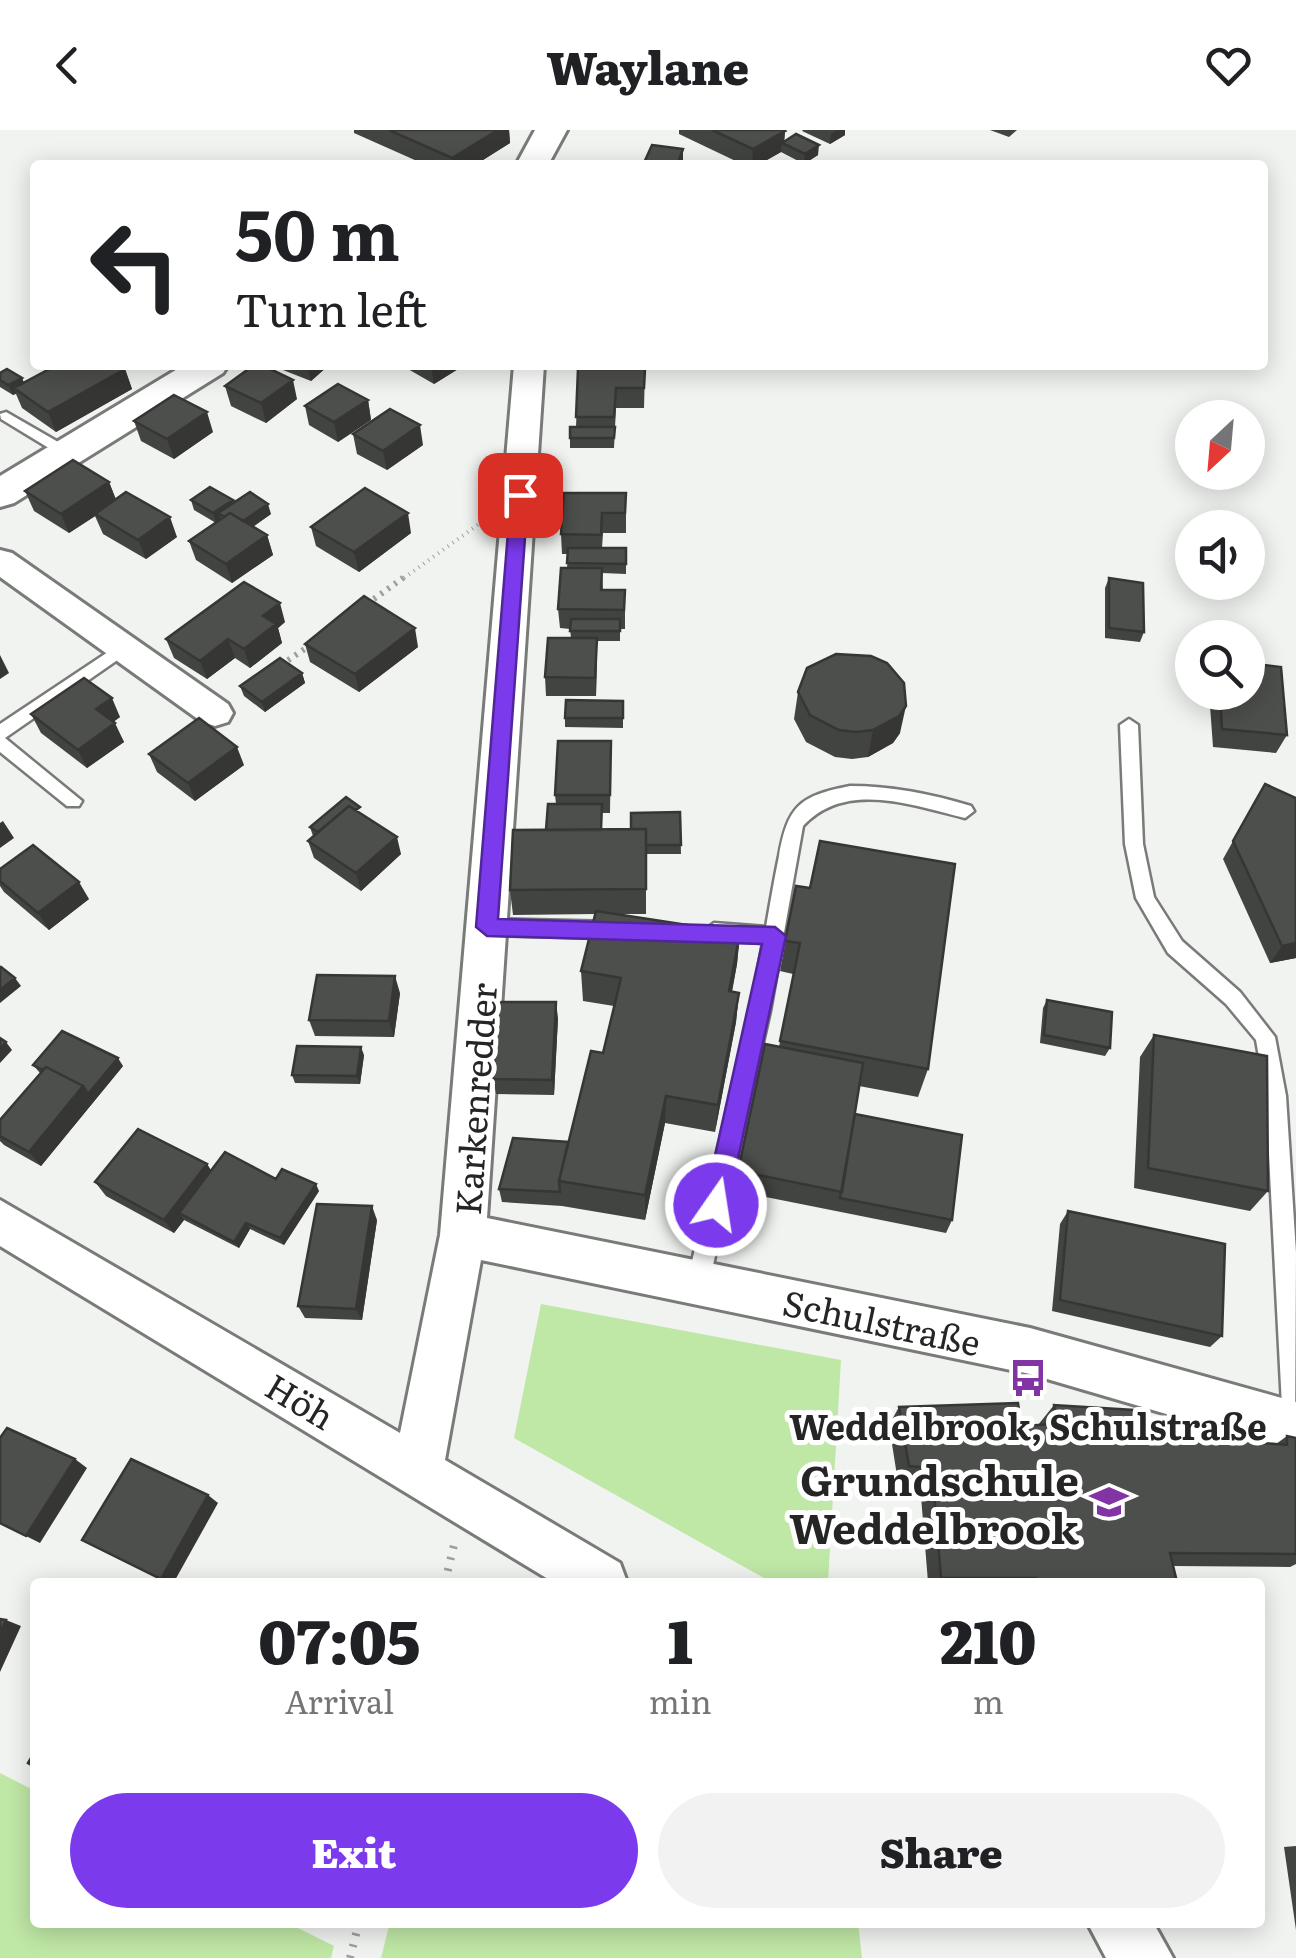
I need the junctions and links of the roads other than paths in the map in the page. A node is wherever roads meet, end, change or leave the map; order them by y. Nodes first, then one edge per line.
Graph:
1 (551, 130) edge
2 (535, 160) edge
3 (202, 370) edge
4 (529, 370) edge
5 (6, 416) dead end
6 (67, 453) junction
7 (0, 494) edge
8 (0, 561) edge
9 (123, 648) junction
10 (215, 713) dead end
11 (1129, 725) dead end
12 (0, 732) edge
13 (0, 742) edge
14 (73, 801) dead end
15 (965, 811) dead end
16 (487, 927) junction
17 (644, 930) edge
18 (694, 931) edge
19 (775, 936) junction
20 (0, 1221) edge
21 (463, 1235) junction
22 (698, 1283) junction
23 (1296, 1427) edge
24 (418, 1470) junction
25 (594, 1578) edge
26 (1121, 1928) edge
27 (1144, 1958) edge

1 - 2 street
3 - 6 street
4 - 16 street, Karkenredder
5 - 6 lane
6 - 7 street
8 - 9 street
9 - 10 street
9 - 12 lane
11 - 23 lane
13 - 14 lane
15 - 19 lane
16 - 17 lane
16 - 21 street, Karkenredder
18 - 19 lane
19 - 22 lane
20 - 24 street, Höh
21 - 22 street, Schulstraße
21 - 24 street, Karkenredder
22 - 23 street, Schulstraße
24 - 25 street, Höh
26 - 27 street

